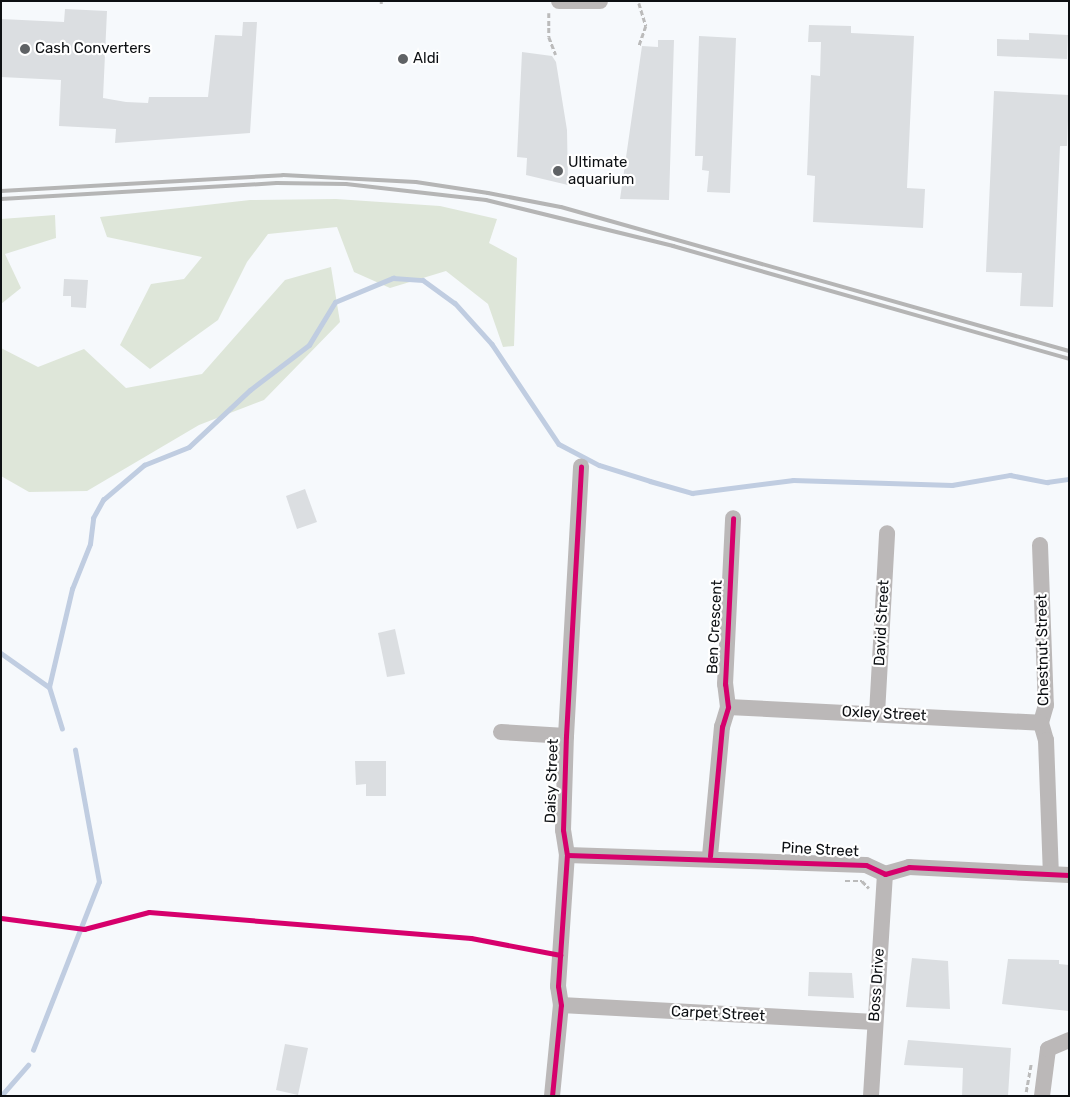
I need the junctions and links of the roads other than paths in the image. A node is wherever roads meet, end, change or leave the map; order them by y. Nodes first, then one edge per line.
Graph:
1 (600, 1) edge
2 (554, 7) edge
3 (581, 466) dead end
4 (733, 518) dead end
5 (887, 533) dead end
6 (1040, 544) dead end
7 (728, 708) junction
8 (877, 714) junction
9 (1041, 723) junction
10 (501, 732) dead end
11 (566, 736) junction
12 (567, 855) junction
13 (710, 856) junction
14 (885, 874) junction
15 (1050, 874) junction
16 (1069, 875) edge
17 (561, 1006) junction
18 (874, 1022) junction
19 (1069, 1040) edge
20 (552, 1096) edge
21 (871, 1096) edge
22 (1042, 1096) edge

1 - 2 street
3 - 11 street, Daisy Street
4 - 7 street, Ben Crescent
5 - 8 street, David Street
6 - 9 street, Chestnut Street
7 - 8 street, Oxley Street
7 - 13 street, Ben Crescent
8 - 9 street, Oxley Street
9 - 15 street, Chestnut Street
10 - 11 street
11 - 12 street, Daisy Street
12 - 13 street, Pine Street
12 - 17 street, Daisy Street
13 - 14 street, Pine Street
14 - 15 street
14 - 18 street, Boss Drive
15 - 16 street
17 - 18 street, Carpet Street
17 - 20 street, Daisy Street
18 - 21 street, Boss Drive
19 - 22 street

